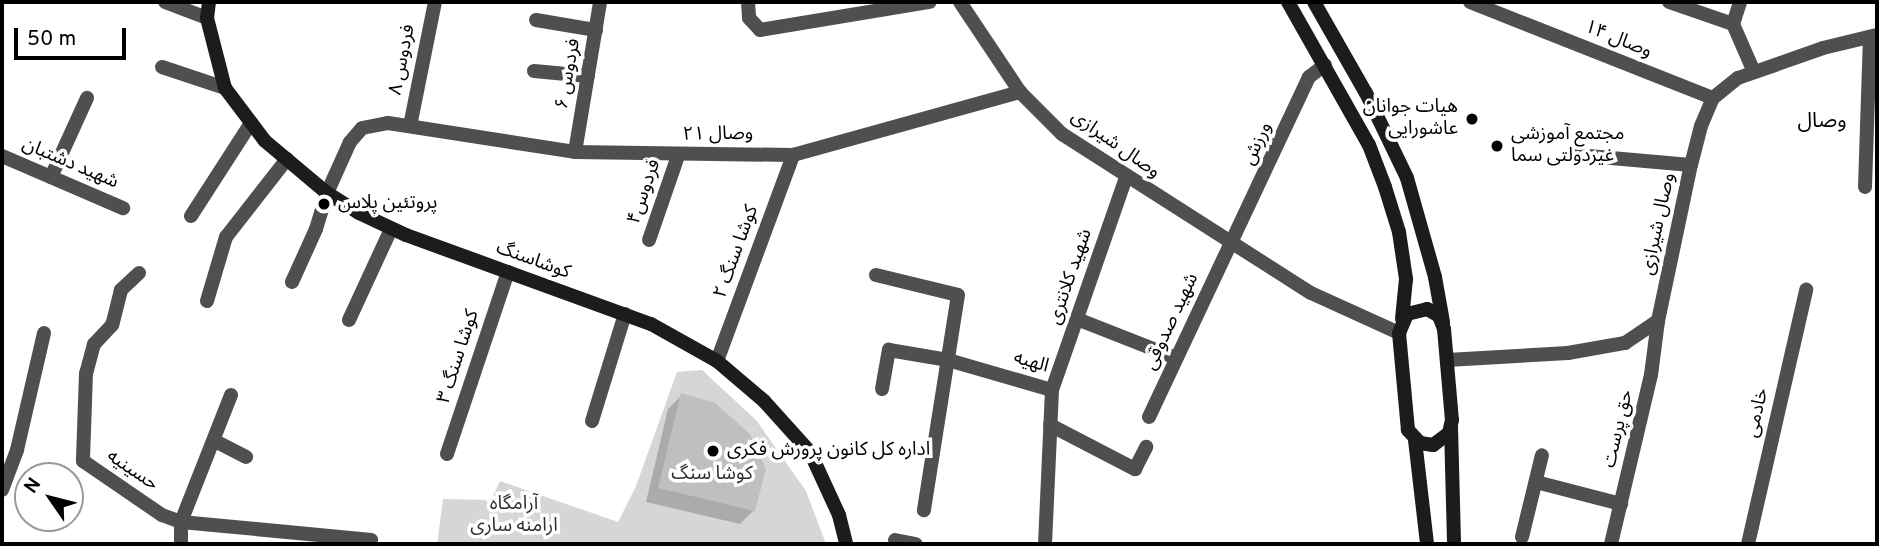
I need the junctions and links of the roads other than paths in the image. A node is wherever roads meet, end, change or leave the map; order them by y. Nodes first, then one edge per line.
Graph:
1 (165, 2) edge
2 (209, 2) edge
3 (435, 2) edge
4 (600, 2) edge
5 (748, 2) edge
6 (930, 2) edge
7 (960, 2) edge
8 (1288, 2) edge
9 (1470, 2) edge
10 (1669, 2) edge
11 (1740, 2) edge
12 (1316, 3) edge
13 (207, 18) junction
14 (536, 20) dead end
15 (1733, 24) junction
16 (596, 30) junction
17 (1873, 36) edge
18 (1325, 65) junction
19 (162, 67) dead end
20 (534, 71) dead end
21 (1754, 72) junction
22 (588, 76) junction
23 (225, 88) junction
24 (1020, 92) junction
25 (87, 98) dead end
26 (1713, 98) junction
27 (251, 123) junction
28 (410, 126) junction
29 (575, 152) junction
30 (793, 155) junction
31 (1577, 155) dead end
32 (2, 156) edge
33 (678, 156) junction
34 (287, 159) junction
35 (1691, 165) junction
36 (51, 177) junction
37 (1126, 177) junction
38 (1865, 187) dead end
39 (327, 193) junction
40 (123, 208) dead end
41 (191, 216) dead end
42 (391, 229) junction
43 (649, 240) dead end
44 (1230, 244) junction
45 (508, 272) junction
46 (139, 273) dead end
47 (876, 275) dead end
48 (292, 282) dead end
49 (1806, 290) dead end
50 (208, 301) dead end
51 (625, 314) junction
52 (1077, 319) junction
53 (349, 320) dead end
54 (1657, 321) junction
55 (1443, 322) junction
56 (1401, 326) junction
57 (44, 333) dead end
58 (1176, 358) junction
59 (948, 360) junction
60 (1447, 360) junction
61 (718, 361) junction
62 (882, 389) dead end
63 (1052, 390) junction
64 (231, 394) dead end
65 (1149, 417) dead end
66 (592, 421) dead end
67 (1051, 425) junction
68 (1451, 427) junction
69 (1415, 440) junction
70 (215, 441) junction
71 (1146, 447) dead end
72 (447, 454) dead end
73 (1542, 456) dead end
74 (246, 457) dead end
75 (1536, 482) junction
76 (2, 490) edge
77 (1621, 503) junction
78 (924, 510) dead end
79 (181, 522) junction
80 (1522, 537) dead end
81 (371, 540) dead end
82 (895, 540) dead end
83 (181, 544) edge
84 (846, 544) edge
85 (916, 544) edge
86 (1045, 544) edge
87 (1427, 544) edge
88 (1454, 544) edge
89 (1611, 544) edge
90 (1748, 544) edge

1 - 13 street
2 - 13 main road
3 - 28 street, فردوس ۸
4 - 16 street, فردوس ۶
5 - 6 street
7 - 24 street, وصال شیرازی
8 - 18 main road
9 - 26 street, وصال ۱۴
10 - 15 street
11 - 15 street
12 - 55 main road
13 - 23 main road, کوشاسنگ
14 - 16 street
15 - 21 street
16 - 22 street, فردوس ۶
17 - 21 street
17 - 38 street
18 - 44 street, ورزش
18 - 56 main road
19 - 23 street
20 - 22 street
21 - 26 street
22 - 29 street, فردوس ۶
23 - 27 main road, کوشاسنگ
24 - 30 street, وصال ۲۱
24 - 37 street, وصال شیرازی
25 - 36 street
26 - 35 street, وصال شیرازی
27 - 34 main road, کوشاسنگ
27 - 41 street
28 - 29 street, وصال ۲۱
28 - 39 street, وصال ۲۱
29 - 33 street, وصال ۲۱
30 - 33 street, وصال ۲۱
30 - 61 street, کوشا سنگ ۲
31 - 35 street
32 - 36 street, شهید دشتبان
33 - 43 street, فردوس۴
34 - 39 main road, کوشاسنگ
34 - 50 street
35 - 54 street, وصال شیرازی
36 - 40 street, شهید دشتبان
37 - 44 street, وصال شیرازی
37 - 52 street, شهید کلانتری
39 - 42 main road, کوشاسنگ
39 - 48 street
42 - 45 main road, کوشاسنگ
42 - 53 street
44 - 56 street, وصال شیرازی
44 - 58 street, شهید صدوقی
45 - 51 main road, کوشاسنگ
45 - 72 street, کوشا سنگ ۳
46 - 79 street, حسینیه
47 - 59 street
49 - 90 street, خادمی
51 - 61 main road, کوشاسنگ
51 - 66 street
52 - 58 street
52 - 63 street, شهید کلانتری
54 - 60 street
54 - 77 street, حق پرست
55 - 56 main road
55 - 60 main road
56 - 69 main road
57 - 76 street
58 - 65 street, شهید صدوقی
59 - 62 street, الهیه
59 - 63 street, الهیه
59 - 78 street
60 - 68 main road
61 - 84 main road, کوشاسنگ
63 - 67 street, الهیه
64 - 70 street
67 - 71 street
67 - 86 street, الهیه
68 - 69 main road
68 - 88 main road
69 - 87 main road
70 - 74 street
70 - 79 street
73 - 75 street
75 - 77 street
75 - 80 street
77 - 89 street, حق پرست
79 - 81 street
79 - 83 street
82 - 85 street

